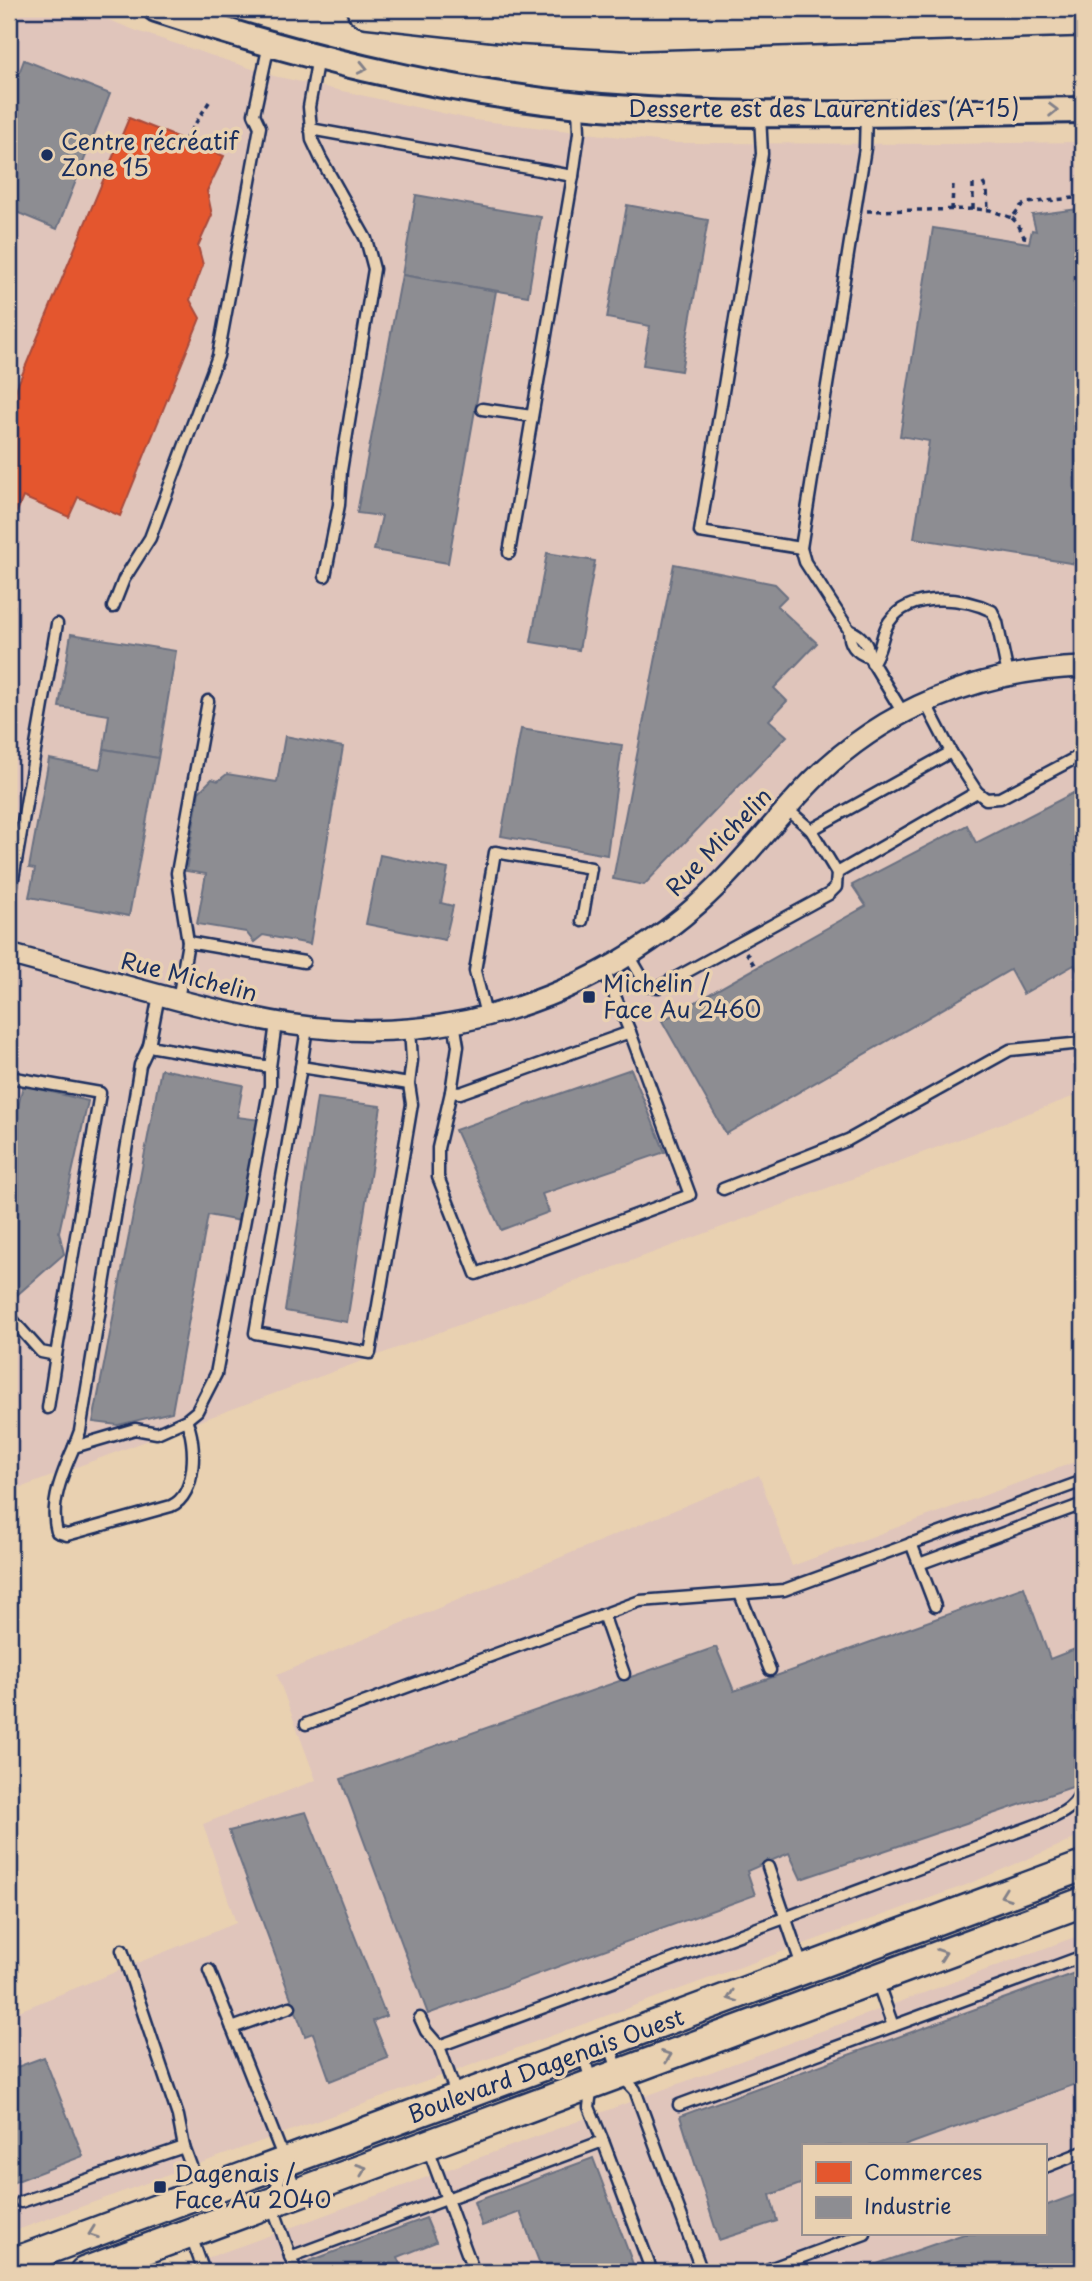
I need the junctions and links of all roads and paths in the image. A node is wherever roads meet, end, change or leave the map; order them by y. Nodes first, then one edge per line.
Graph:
1 (156, 9) edge
2 (365, 9) edge
3 (551, 9) edge
4 (1083, 18) edge
5 (898, 24) junction
6 (269, 43) junction
7 (318, 57) junction
8 (211, 99) dead end
9 (578, 105) junction
10 (1083, 110) edge
11 (866, 112) junction
12 (760, 113) junction
13 (310, 129) junction
14 (185, 140) dead end
15 (573, 176) junction
16 (973, 183) dead end
17 (983, 183) dead end
18 (953, 184) dead end
19 (1083, 197) edge
20 (973, 209) junction
21 (952, 210) junction
22 (988, 210) junction
23 (867, 211) dead end
24 (1012, 218) junction
25 (1030, 238) dead end
26 (482, 409) dead end
27 (532, 416) junction
28 (801, 548) junction
29 (509, 553) dead end
30 (325, 576) dead end
31 (113, 607) dead end
32 (57, 624) dead end
33 (870, 660) junction
34 (1083, 667) edge
35 (1008, 675) junction
36 (208, 701) dead end
37 (925, 702) junction
38 (903, 713) junction
39 (951, 752) junction
40 (1083, 754) edge
41 (976, 792) junction
42 (786, 808) junction
43 (811, 830) junction
44 (836, 873) junction
45 (9, 902) edge
46 (582, 921) dead end
47 (188, 942) junction
48 (9, 954) edge
49 (629, 954) junction
50 (750, 958) dead end
51 (304, 962) dead end
52 (756, 968) dead end
53 (604, 970) junction
54 (168, 997) junction
55 (486, 1015) junction
56 (454, 1022) junction
57 (276, 1023) junction
58 (307, 1028) junction
59 (410, 1029) junction
60 (630, 1032) junction
61 (1083, 1043) edge
62 (149, 1046) junction
63 (270, 1067) junction
64 (301, 1068) junction
65 (9, 1077) edge
66 (409, 1084) junction
67 (451, 1092) junction
68 (723, 1189) dead end
69 (9, 1316) edge
70 (56, 1355) junction
71 (48, 1408) dead end
72 (186, 1420) junction
73 (74, 1447) junction
74 (1083, 1481) edge
75 (1083, 1504) edge
76 (911, 1543) junction
77 (919, 1564) junction
78 (740, 1594) junction
79 (935, 1606) dead end
80 (603, 1614) junction
81 (770, 1670) dead end
82 (624, 1674) dead end
83 (306, 1724) dead end
84 (1083, 1783) edge
85 (1083, 1866) edge
86 (768, 1867) dead end
87 (1083, 1902) edge
88 (785, 1918) junction
89 (122, 1950) dead end
90 (1083, 1956) edge
91 (209, 1970) dead end
92 (804, 1970) junction
93 (876, 1979) junction
94 (290, 2007) dead end
95 (420, 2018) dead end
96 (893, 2026) junction
97 (232, 2028) junction
98 (608, 2042) junction
99 (439, 2046) junction
100 (582, 2052) junction
101 (620, 2073) junction
102 (592, 2083) junction
103 (458, 2098) junction
104 (679, 2105) dead end
105 (603, 2141) junction
106 (426, 2145) junction
107 (184, 2147) junction
108 (1083, 2152) edge
109 (286, 2162) junction
110 (1046, 2166) edge
111 (201, 2193) junction
112 (298, 2193) junction
113 (446, 2199) junction
114 (21, 2202) dead end
115 (271, 2202) junction
116 (190, 2233) junction
117 (859, 2236) edge
118 (290, 2257) junction
119 (9, 2264) edge
120 (84, 2272) edge
121 (204, 2272) edge
122 (296, 2272) edge
123 (474, 2272) edge
124 (652, 2272) edge
125 (702, 2272) edge
126 (761, 2272) edge

1 - 6 street, Desserte est des Laurentides (A-15)
2 - 5 highway
3 - 5 highway
4 - 5 highway
6 - 7 street, Desserte est des Laurentides (A-15)
6 - 31 lane
7 -> 9 street, Desserte est des Laurentides (A-15)
7 - 13 lane
8 - 14 path
9 - 12 street, Desserte est des Laurentides (A-15)
9 - 15 lane
11 -> 10 street, Desserte est des Laurentides (A-15)
11 - 12 street, Desserte est des Laurentides (A-15)
11 - 28 lane
12 - 28 lane
13 - 15 lane
13 - 30 lane
15 - 27 lane
16 - 20 path
17 - 22 path
18 - 21 path
19 - 24 path
20 - 21 path
20 - 22 path
21 - 23 path
22 - 24 path
24 - 25 path
26 - 27 lane
27 - 29 lane
28 - 33 lane
32 - 45 lane
33 - 35 lane
33 - 38 lane
34 - 35 street, Rue Michelin
35 - 37 street, Rue Michelin
36 - 47 lane
37 - 38 street, Rue Michelin
37 - 39 lane
38 - 42 street, Rue Michelin
39 - 41 lane
39 - 43 lane
40 - 41 lane
41 - 44 lane
42 - 43 lane
42 - 49 street, Rue Michelin
43 - 44 lane
44 - 49 lane
46 - 55 lane
47 - 51 lane
47 - 54 lane
48 - 54 street, Rue Michelin
49 - 53 street, Rue Michelin
50 - 52 path
53 - 55 street, Rue Michelin
53 - 60 lane
54 - 57 street, Rue Michelin
54 - 62 lane
55 - 56 street, Rue Michelin
56 - 59 street, Rue Michelin
56 - 67 lane
57 - 58 street, Rue Michelin
57 - 63 lane
58 - 59 street, Rue Michelin
58 - 64 lane
59 - 66 lane
60 - 67 lane
60 - 67 lane
61 - 68 lane
62 - 63 lane
62 - 73 lane
63 - 72 lane
64 - 66 lane
64 - 66 lane
65 - 70 lane
69 - 70 lane
70 - 71 lane
72 - 73 lane
72 - 73 lane
74 - 76 lane
75 - 77 lane
76 - 77 lane
76 - 78 lane
77 - 79 lane
78 - 80 lane
78 - 81 lane
80 - 82 lane
80 - 83 lane
84 - 88 lane
85 -> 92 main road, Boulevard Dagenais Ouest
86 - 88 lane
93 -> 87 main road, Boulevard Dagenais Ouest
88 - 92 lane
88 - 99 lane
89 - 107 lane
90 - 96 lane
91 - 97 lane
92 -> 98 main road, Boulevard Dagenais Ouest
93 - 96 lane
101 -> 93 main road, Boulevard Dagenais Ouest
94 - 97 lane
95 - 99 lane
96 - 104 lane
97 - 109 lane
98 - 100 main road, Boulevard Dagenais Ouest
98 - 101 lane
99 - 103 lane
100 - 102 lane
100 - 103 main road, Boulevard Dagenais Ouest
101 - 102 main road, Boulevard Dagenais Ouest
101 - 125 lane
102 - 105 lane
102 - 106 main road, Boulevard Dagenais Ouest
103 - 109 main road, Boulevard Dagenais Ouest
105 - 113 lane
105 - 124 lane
112 -> 106 main road, Boulevard Dagenais Ouest
106 - 113 lane
107 - 111 lane
107 - 114 lane
108 - 110 lane
109 - 111 main road, Boulevard Dagenais Ouest
109 - 112 lane
109 - 115 lane
111 -> 119 main road, Boulevard Dagenais Ouest
112 - 115 main road, Boulevard Dagenais Ouest
113 - 118 lane
113 - 123 lane
115 - 116 main road, Boulevard Dagenais Ouest
115 - 118 lane
116 - 120 main road, Boulevard Dagenais Ouest
116 - 121 lane
117 - 126 lane
118 - 122 lane

